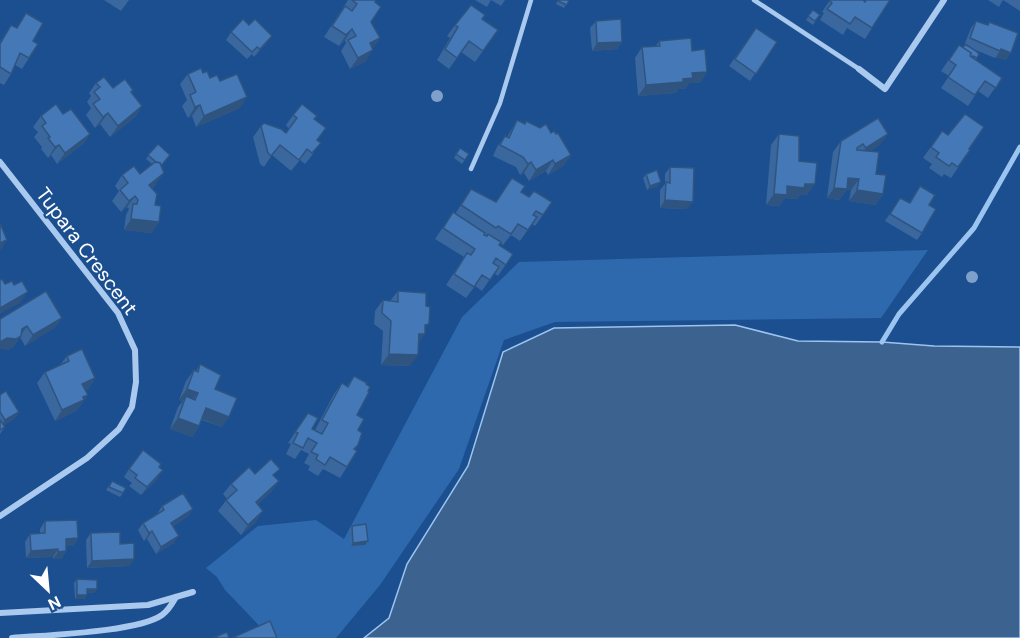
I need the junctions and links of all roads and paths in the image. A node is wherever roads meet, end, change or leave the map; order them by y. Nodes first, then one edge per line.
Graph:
1 (531, 0) edge
2 (754, 0) edge
3 (944, 0) edge
4 (859, 69) joint
5 (0, 162) edge
6 (471, 169) dead end
7 (0, 516) edge
8 (193, 592) dead end
9 (176, 597) junction
10 (0, 613) edge
11 (12, 638) edge

1 - 6 lane
2 - 4 lane
3 - 4 street
5 - 7 street, Tupara Crescent
8 - 9 street
9 - 10 street
9 - 11 street

